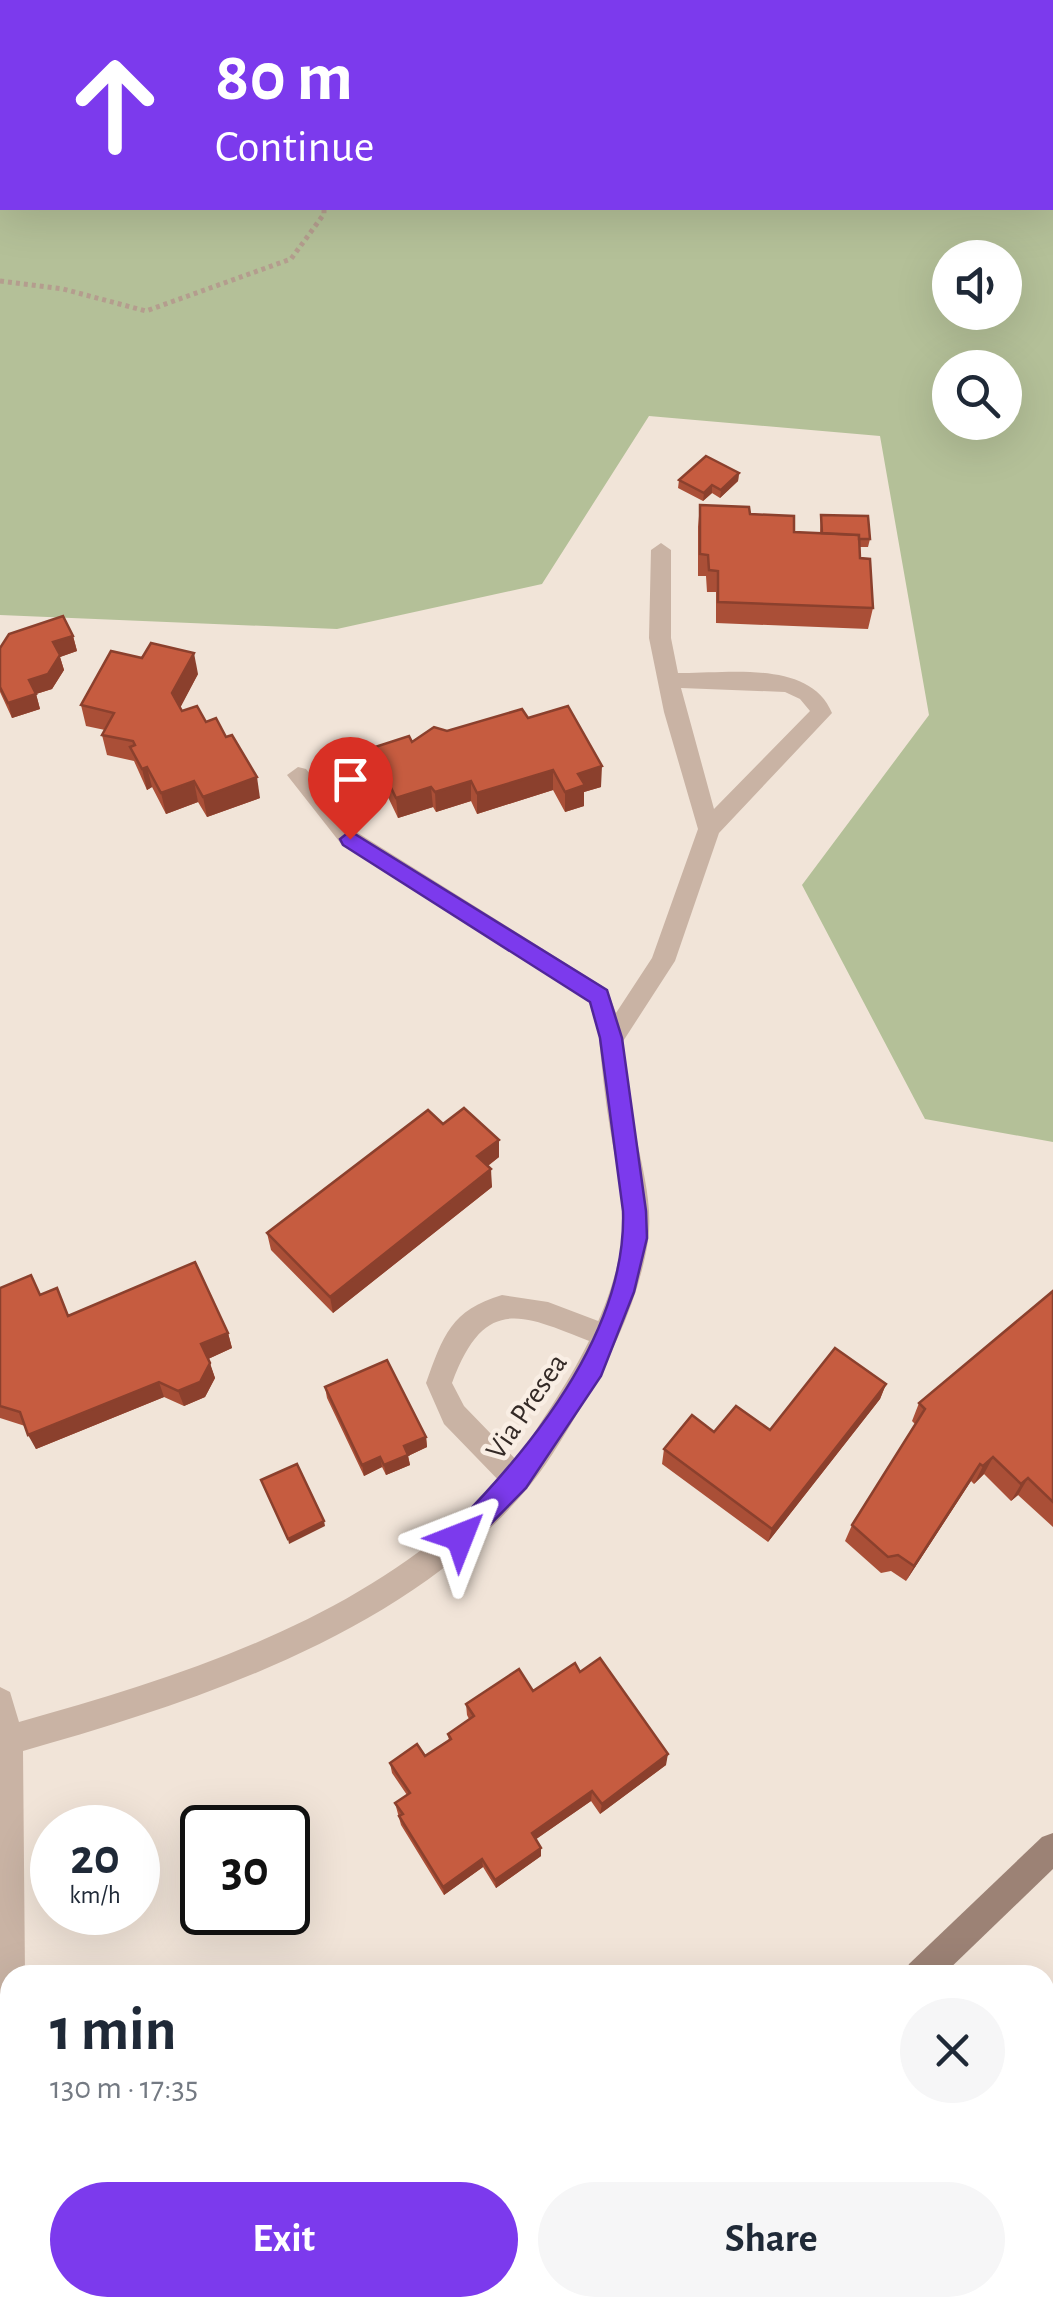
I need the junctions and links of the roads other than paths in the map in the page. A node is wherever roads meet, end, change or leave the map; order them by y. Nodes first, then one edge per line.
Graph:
1 (660, 550) dead end
2 (668, 680) junction
3 (298, 776) dead end
4 (708, 828) junction
5 (611, 1038) junction
6 (605, 1334) junction
7 (517, 1480) junction
8 (0, 1702) edge
9 (8, 1740) junction
10 (1053, 1848) edge
11 (9, 1965) edge
12 (930, 1965) edge

1 - 2 street
2 - 4 street
2 - 4 street
3 - 5 street, Via Presea
4 - 5 street
5 - 6 street, Via Presea
6 - 7 street, Via Presea
6 - 7 street
7 - 9 street, Via Presea
8 - 9 street
9 - 11 street
10 - 12 main road

